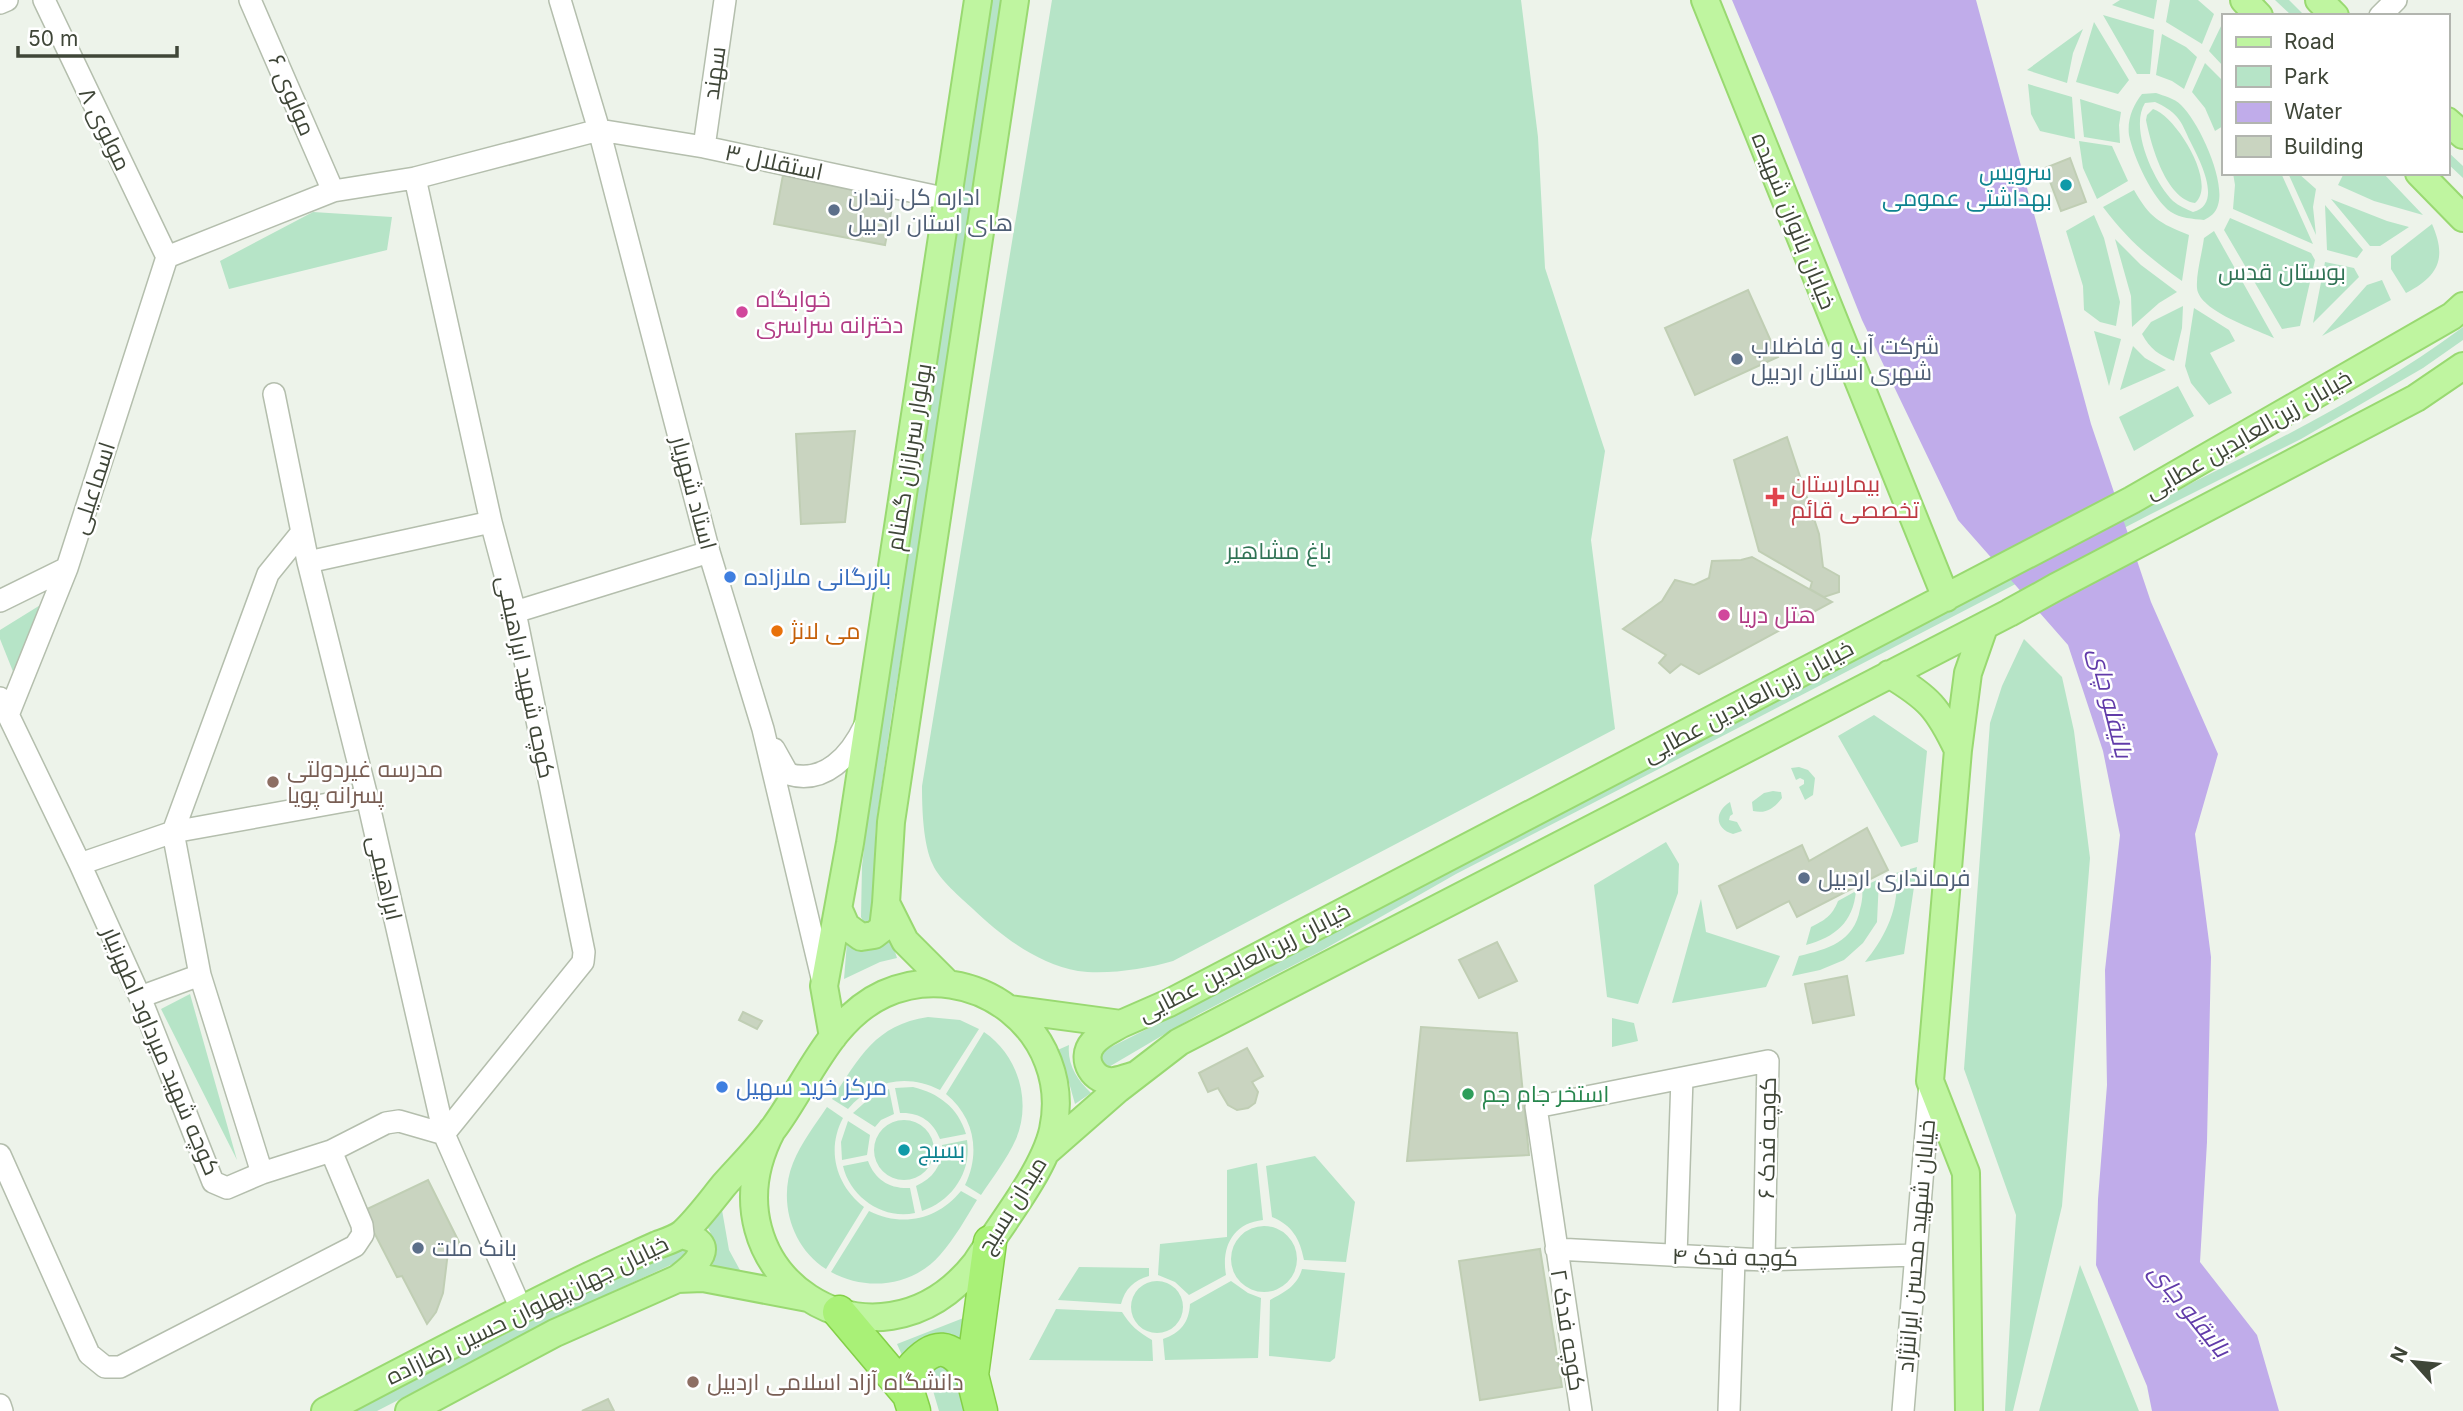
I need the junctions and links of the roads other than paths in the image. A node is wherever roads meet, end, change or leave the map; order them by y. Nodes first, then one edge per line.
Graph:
1 (7, 0) edge
2 (44, 0) edge
3 (250, 0) edge
4 (560, 0) edge
5 (725, 0) edge
6 (978, 0) edge
7 (1015, 0) edge
8 (1705, 0) edge
9 (2244, 0) edge
10 (2319, 0) edge
11 (2396, 0) edge
12 (0, 3) edge
13 (2257, 14) edge
14 (2333, 14) edge
15 (2382, 14) edge
16 (2449, 123) edge
17 (599, 130) junction
18 (2463, 135) edge
19 (704, 147) junction
20 (2421, 175) edge
21 (415, 178) junction
22 (333, 191) junction
23 (948, 199) junction
24 (2463, 218) edge
25 (167, 257) junction
26 (2462, 307) edge
27 (2463, 366) edge
28 (274, 394) dead end
29 (491, 522) junction
30 (302, 532) junction
31 (709, 552) junction
32 (307, 562) junction
33 (67, 568) junction
34 (1946, 598) junction
35 (0, 601) edge
36 (514, 612) junction
37 (1984, 627) junction
38 (1889, 674) junction
39 (4, 706) edge
40 (870, 715) junction
41 (763, 729) junction
42 (1958, 750) junction
43 (367, 797) junction
44 (173, 832) junction
45 (80, 864) junction
46 (886, 903) junction
47 (839, 910) junction
48 (200, 975) junction
49 (948, 984) junction
50 (824, 986) junction
51 (140, 997) junction
52 (1010, 1009) junction
53 (1121, 1024) junction
54 (832, 1037) junction
55 (1137, 1074) junction
56 (1682, 1078) junction
57 (1930, 1081) junction
58 (772, 1130) junction
59 (444, 1134) junction
60 (331, 1151) junction
61 (1046, 1152) junction
62 (0, 1155) edge
63 (262, 1173) junction
64 (681, 1235) junction
65 (990, 1242) junction
66 (1556, 1249) junction
67 (1914, 1255) junction
68 (1676, 1256) junction
69 (1734, 1259) junction
70 (1764, 1260) junction
71 (677, 1279) junction
72 (810, 1299) junction
73 (521, 1309) junction
74 (839, 1312) junction
75 (972, 1375) junction
76 (911, 1403) edge
77 (0, 1405) edge
78 (2, 1411) edge
79 (325, 1411) edge
80 (409, 1411) edge
81 (981, 1411) edge
82 (1581, 1411) edge
83 (1729, 1411) edge
84 (1902, 1411) edge
85 (1969, 1411) edge

1 - 12 street
2 - 25 street, مولوی ۸
3 - 22 street, مولوی ۶
4 - 17 street, استاد شهریار
5 - 19 street, سهند
6 - 23 main road, بولوار سربازان گمنام
7 - 46 main road, بولوار سربازان گمنام
8 - 34 main road, خیابان بانوان شهیده
9 - 13 main road
10 - 14 main road
11 - 15 street
16 - 18 main road
17 - 19 street, استقلال ۳
17 - 21 street
17 - 31 street, استاد شهریار
19 - 23 street, استقلال ۳
20 - 24 main road
21 - 22 street
21 - 29 street, کوچه شهید ابراهیمی
22 - 25 street
23 - 40 main road, بولوار سربازان گمنام
25 - 33 street, اسماعیلی
26 - 34 main road, خیابان زین‌العابدین عطایی
27 - 37 main road, خیابان زین‌العابدین عطایی
28 - 30 street, ابراهیمی
29 - 32 street
29 - 36 street, کوچه شهید ابراهیمی
30 - 32 street, ابراهیمی
30 - 44 street
31 - 36 street
31 - 41 street, استاد شهریار
32 - 43 street, ابراهیمی
33 - 35 street
33 - 39 street, اسماعیلی
34 - 53 main road, خیابان زین‌العابدین عطایی
36 - 59 street, کوچه شهید ابراهیمی
37 - 38 main road, خیابان زین‌العابدین عطایی
37 - 42 main road, خیابان شهید محسن ایراننژاد
38 - 42 main road
38 - 55 main road, خیابان زین‌العابدین عطایی
39 - 45 street, کوچه شهید میرداود اطهرنیار
40 - 41 street
40 - 47 main road, بولوار سربازان گمنام
41 - 50 street, استاد شهریار
42 - 57 main road, خیابان شهید محسن ایراننژاد
43 - 44 street
43 - 59 street, ابراهیمی
44 - 45 street
44 - 48 street
45 - 51 street, کوچه شهید میرداود اطهرنیار
46 - 47 main road
46 - 49 main road
47 - 50 main road, بولوار سربازان گمنام
48 - 51 street
48 - 63 street
49 - 52 main road, میدان بسیج
49 - 54 main road, میدان بسیج
50 - 54 main road, بولوار سربازان گمنام
51 - 63 street, کوچه شهید میرداود اطهرنیار
52 - 53 main road, خیابان زین‌العابدین عطایی
52 - 61 main road, میدان بسیج
53 - 55 main road
54 - 58 main road, میدان بسیج
55 - 61 main road, خیابان زین‌العابدین عطایی
56 - 66 street, کوچه فدک ۲
56 - 68 street
56 - 70 street, کوچه فدک ۶
57 - 67 street, خیابان شهید محسن ایراننژاد
57 - 85 main road, خیابان شهید محسن ایراننژاد
58 - 64 main road, خیابان جهان‌پهلوان حسین رضا‌زاده
58 - 72 main road, میدان بسیج
59 - 60 street, کوچه شهید میرداود اطهرنیار
59 - 73 street, ابراهیمی
60 - 62 street
60 - 63 street, کوچه شهید میرداود اطهرنیار
61 - 65 main road, میدان بسیج
64 - 71 main road
64 - 73 main road, خیابان جهان‌پهلوان حسین رضا‌زاده
65 - 74 main road, میدان بسیج
65 - 75 highway
66 - 68 street, کوچه فدک ۴
66 - 82 street, کوچه فدک ۲
67 - 70 street, کوچه فدک ۴
67 - 84 street, خیابان شهید محسن ایراننژاد
68 - 69 street, کوچه فدک ۴
69 - 70 street, کوچه فدک ۴
69 - 83 street
71 - 72 main road, خیابان جهان‌پهلوان حسین رضا‌زاده
71 - 80 main road, خیابان جهان‌پهلوان حسین رضا‌زاده
72 - 74 main road, میدان بسیج
73 - 79 main road, خیابان جهان‌پهلوان حسین رضا‌زاده
74 - 76 highway
75 - 76 highway
75 - 81 highway
77 - 78 street

